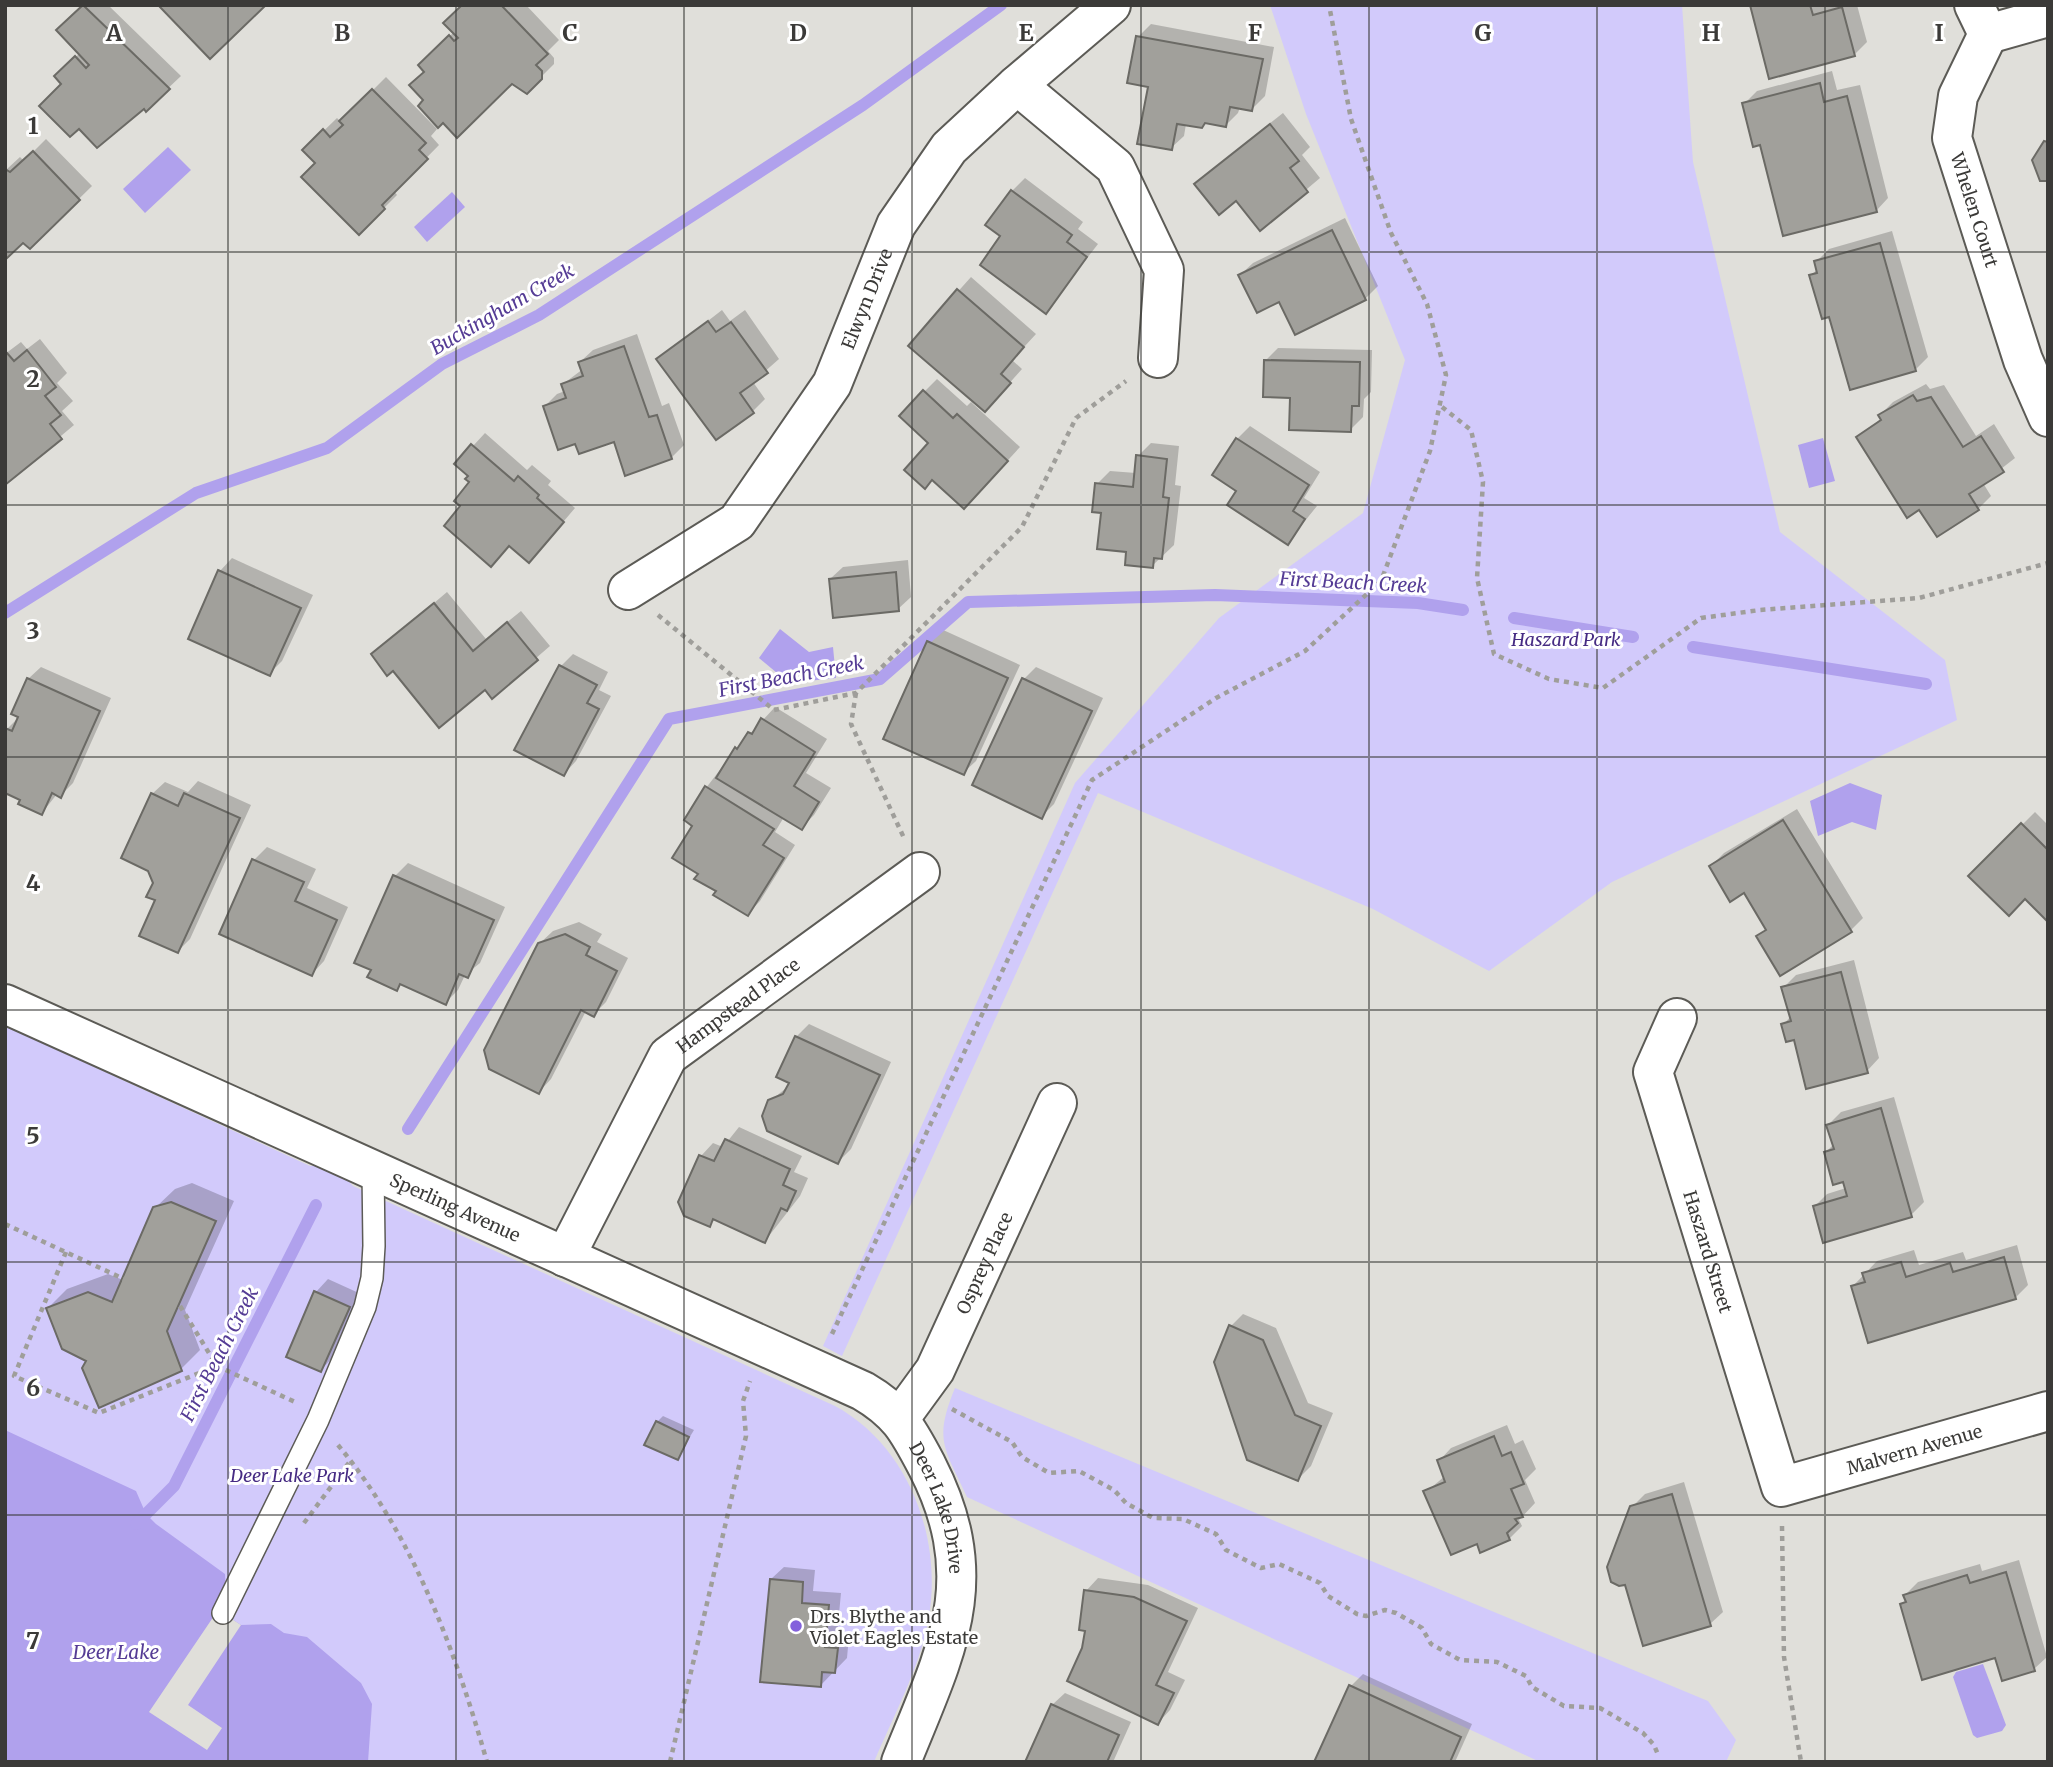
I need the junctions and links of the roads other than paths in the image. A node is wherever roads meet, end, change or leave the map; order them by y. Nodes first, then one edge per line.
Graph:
1 (1111, 5) edge
2 (2048, 17) edge
3 (1981, 20) edge
4 (1017, 85) junction
5 (1158, 358) road end
6 (2048, 417) edge
7 (628, 590) road end
8 (920, 873) road end
9 (5, 1004) edge
10 (1677, 1018) dead end
11 (1057, 1103) dead end
12 (373, 1170) junction
13 (565, 1257) junction
14 (2048, 1411) edge
15 (900, 1418) junction
16 (1781, 1488) joint
17 (223, 1613) dead end
18 (901, 1762) edge

1 - 4 street, Elwyn Drive
2 - 3 street
3 - 6 street, Whelen Court
4 - 5 street
4 - 7 street, Elwyn Drive
8 - 13 street, Hampstead Place
9 - 12 street, Sperling Avenue
10 - 16 street, Haszard Street
11 - 15 street, Osprey Place
12 - 13 street, Sperling Avenue
12 - 17 lane
13 - 15 street, Sperling Avenue
14 - 16 street, Malvern Avenue
15 - 18 street, Deer Lake Drive

